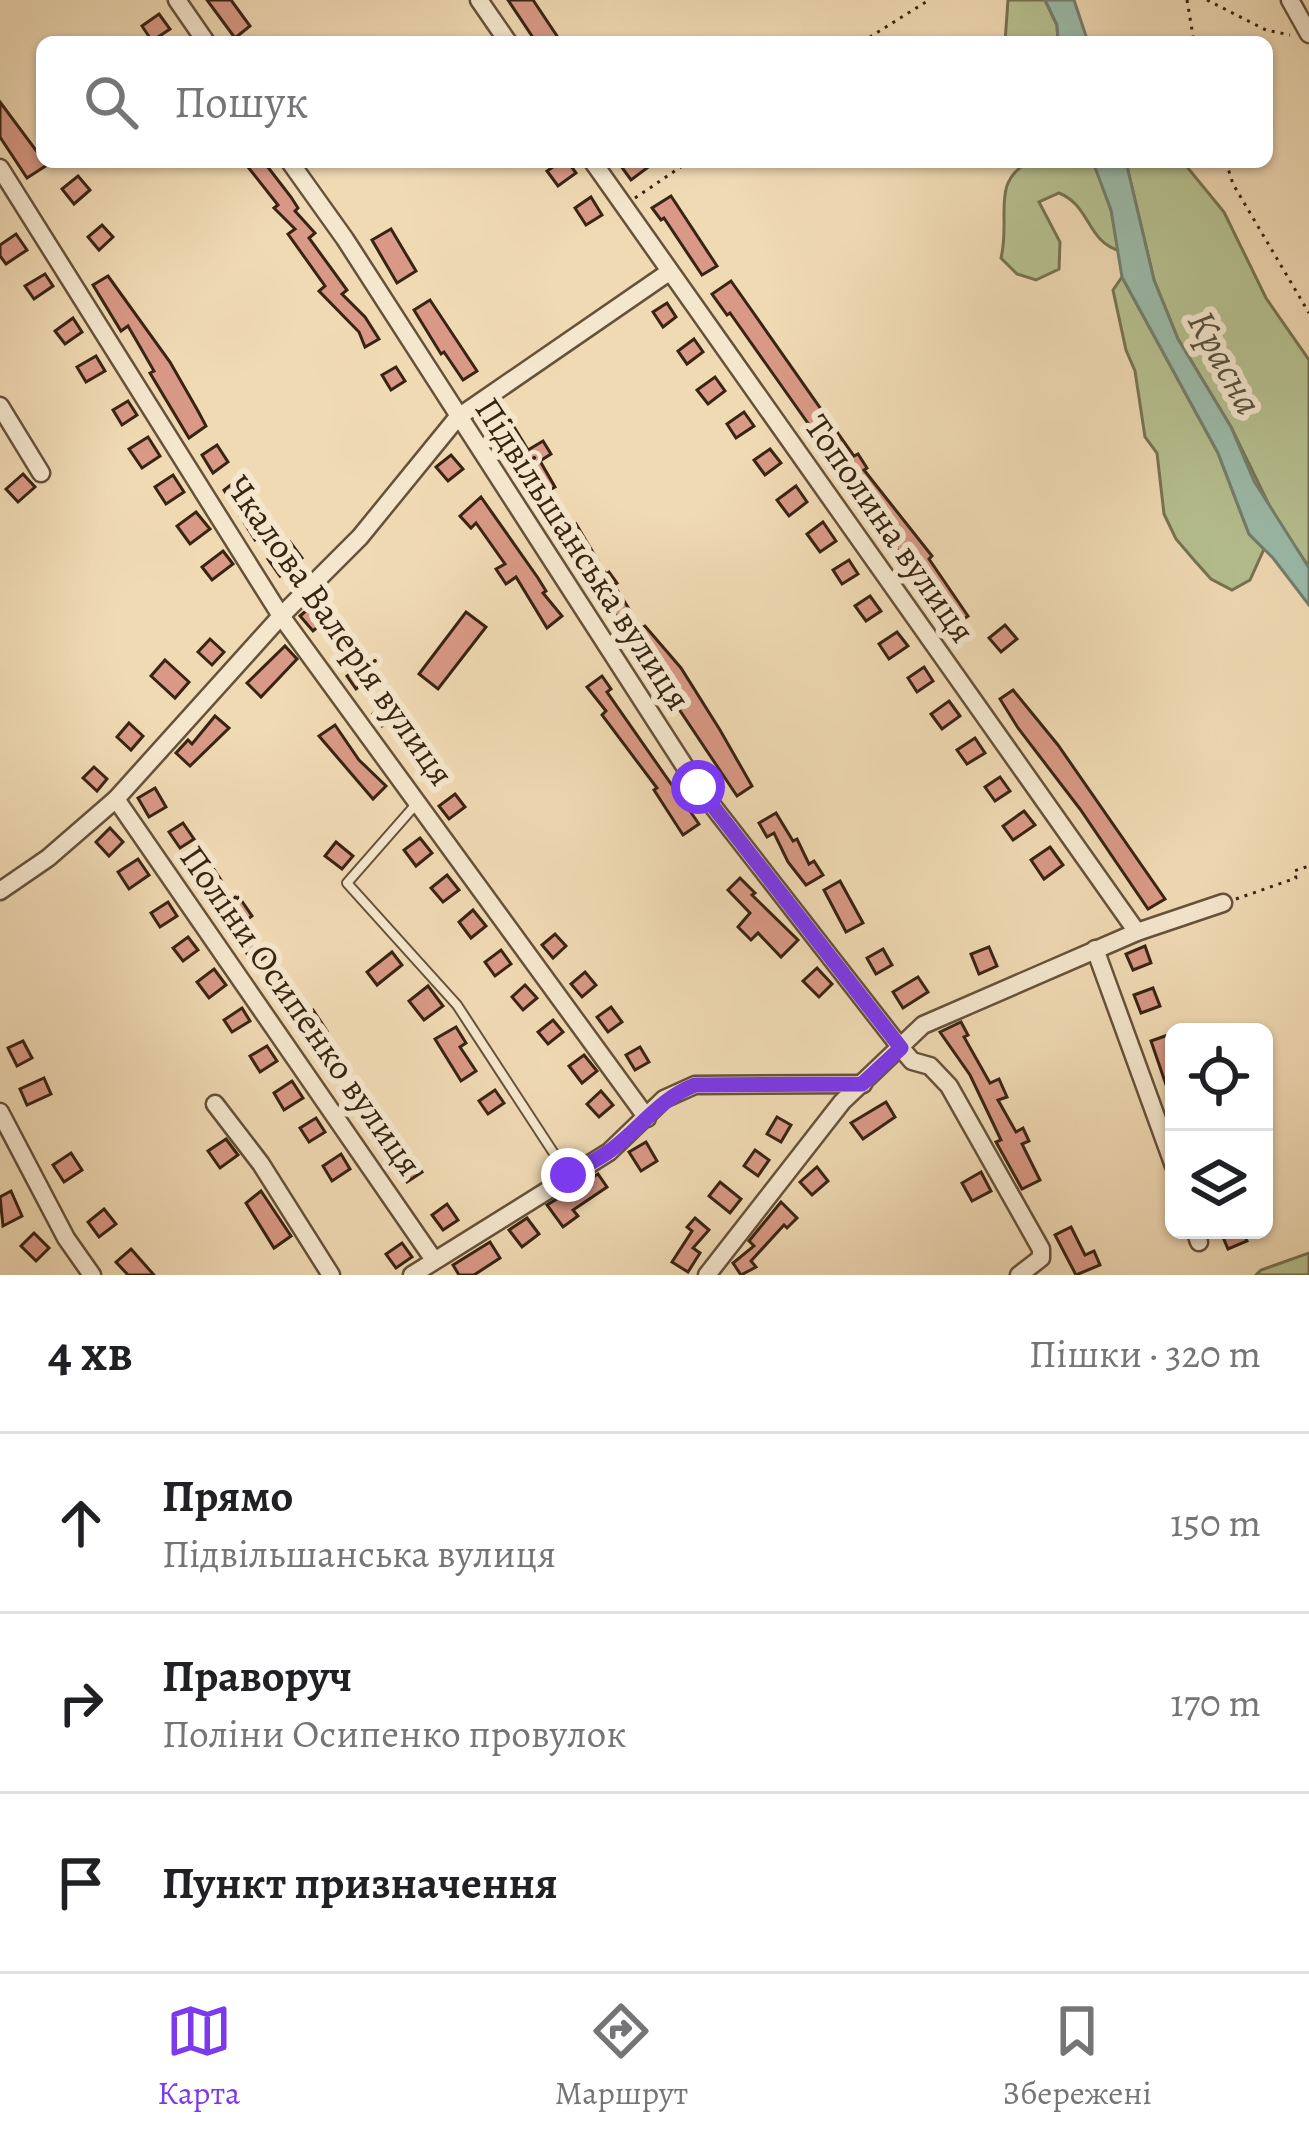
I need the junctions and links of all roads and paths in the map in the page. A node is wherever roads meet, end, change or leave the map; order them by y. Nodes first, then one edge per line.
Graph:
1 (177, 0) edge
2 (478, 0) edge
3 (928, 0) edge
4 (1187, 0) edge
5 (1208, 0) edge
6 (1290, 0) edge
7 (1288, 34) dead end
8 (1309, 34) edge
9 (202, 36) edge
10 (504, 36) edge
11 (871, 36) edge
12 (1194, 36) edge
13 (0, 168) edge
14 (294, 168) edge
15 (597, 168) edge
16 (679, 168) edge
17 (1229, 168) edge
18 (624, 206) junction
19 (669, 272) junction
20 (1309, 313) edge
21 (0, 406) edge
22 (457, 418) junction
23 (41, 472) dead end
24 (281, 616) junction
25 (116, 799) junction
26 (419, 801) junction
27 (1309, 866) edge
28 (0, 891) edge
29 (1223, 904) joint
30 (1137, 932) junction
31 (1095, 949) junction
32 (901, 1048) junction
33 (862, 1084) junction
34 (215, 1104) dead end
35 (0, 1112) edge
36 (647, 1118) junction
37 (1165, 1141) edge
38 (568, 1175) junction
39 (434, 1260) junction
40 (92, 1275) edge
41 (331, 1275) edge
42 (412, 1275) edge
43 (707, 1275) edge
44 (1019, 1275) edge

1 - 9 street
2 - 10 street
3 - 11 path
4 - 12 path
5 - 7 path
6 - 8 street
13 - 24 street, Чкалова Валерія вулиця
14 - 22 street, Підвільшанська вулиця
15 - 18 street, Тополина вулиця
16 - 18 path
17 - 20 path
18 - 19 street, Тополина вулиця
19 - 22 street
19 - 30 street, Тополина вулиця
21 - 23 street
22 - 24 street
22 - 32 street, Підвільшанська вулиця
24 - 25 street
24 - 26 street, Чкалова Валерія вулиця
25 - 28 street
25 - 39 street, Поліни Осипенко вулиця
26 - 36 street, Чкалова Валерія вулиця
26 - 38 lane
27 - 29 path
29 - 30 street
30 - 31 street
31 - 32 street
31 - 37 street
32 - 33 street
32 - 44 street, Підвільшанська вулиця
33 - 36 street
33 - 43 street
34 - 41 street
35 - 40 street
36 - 38 street
38 - 39 street
39 - 42 street

